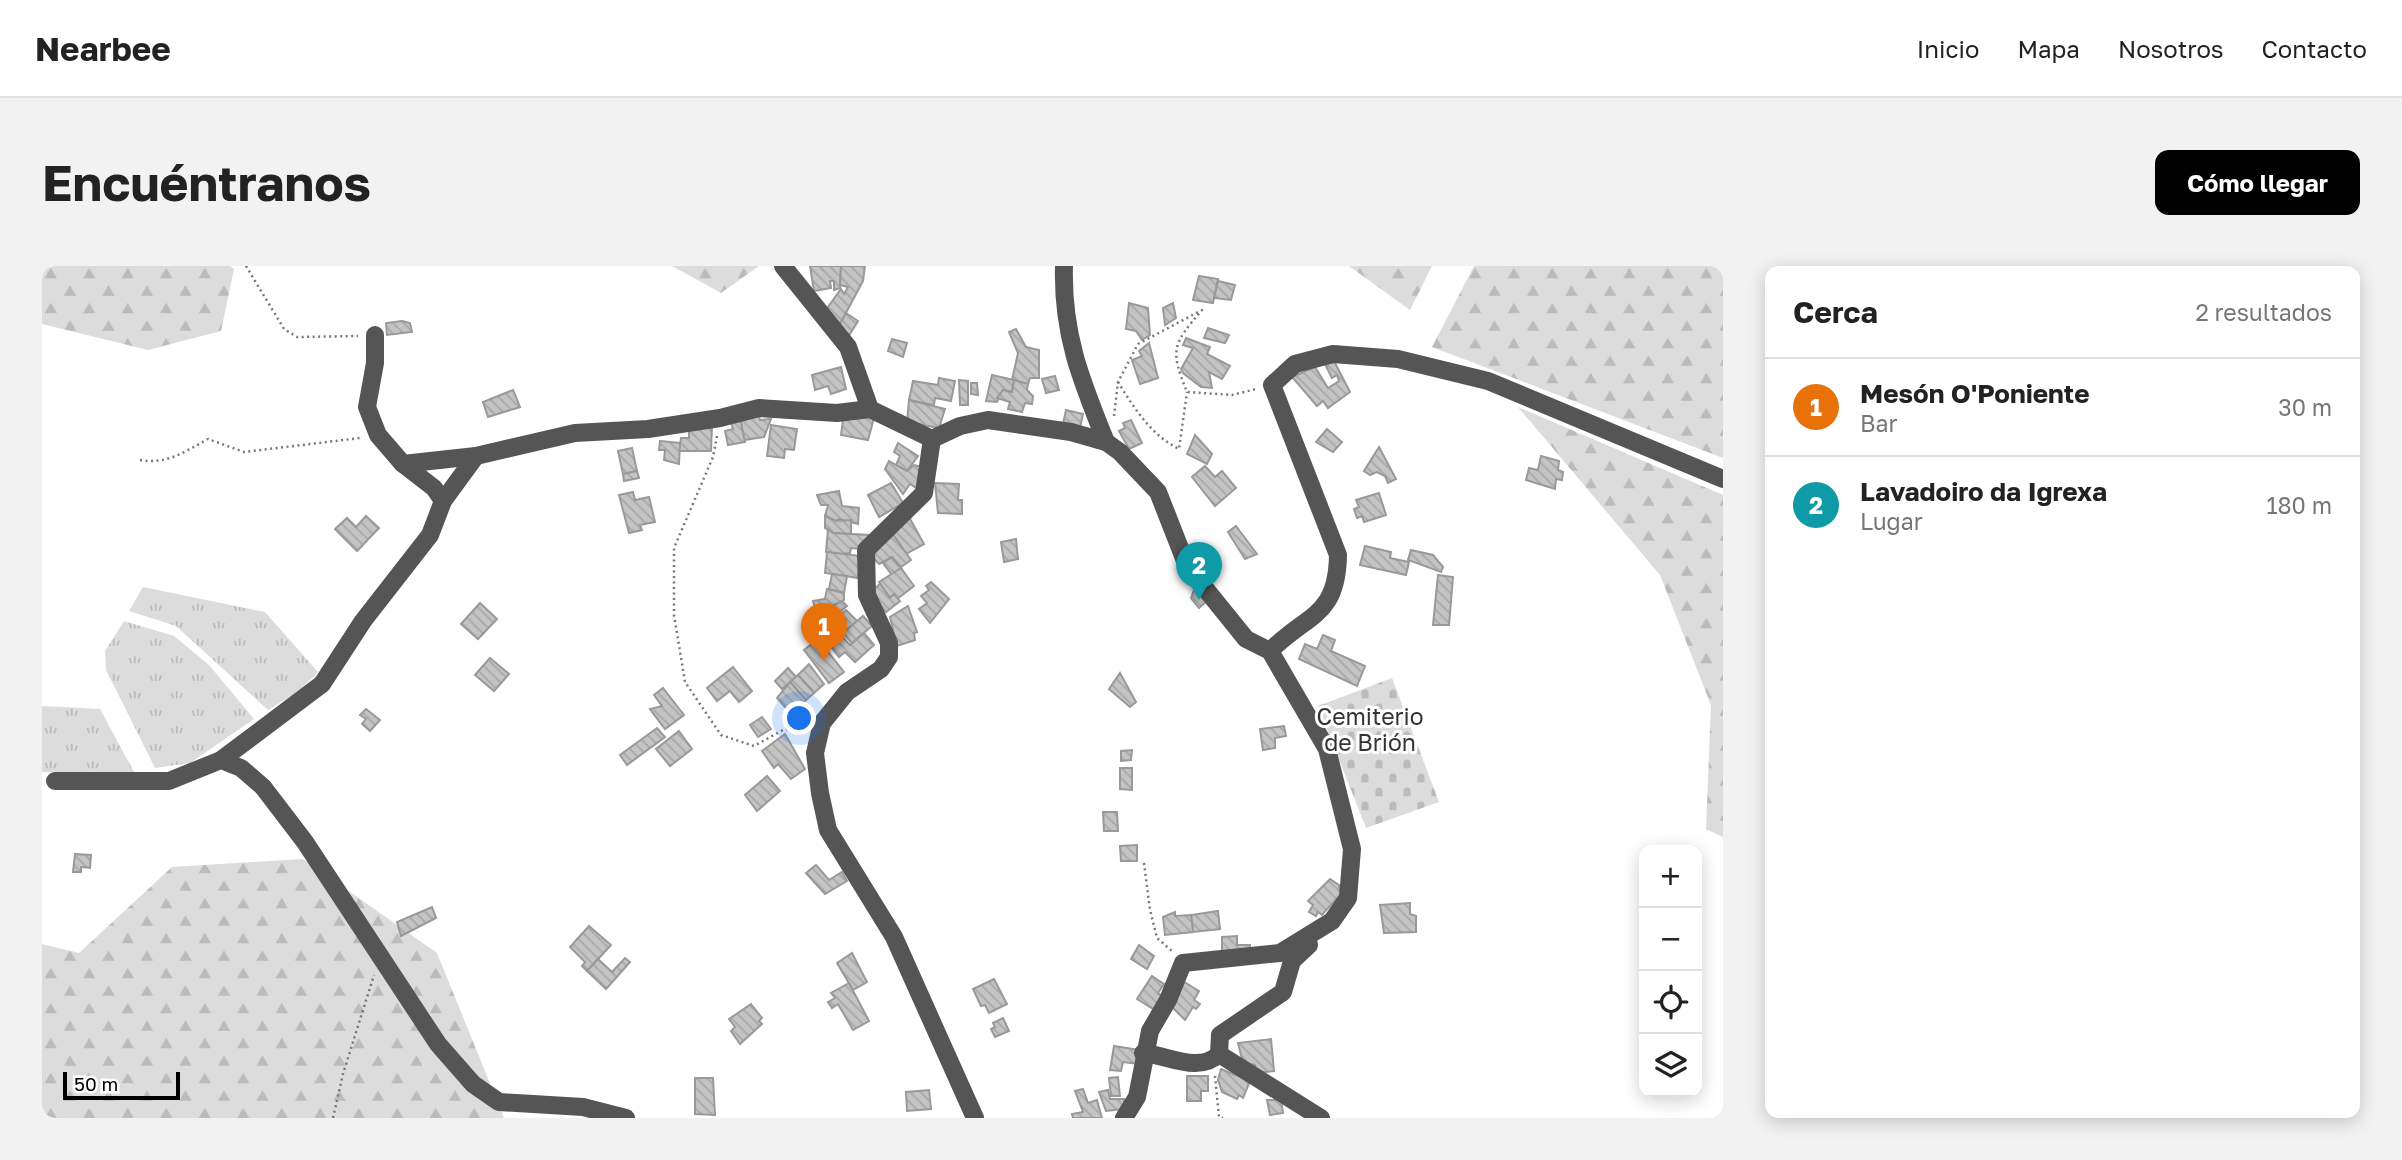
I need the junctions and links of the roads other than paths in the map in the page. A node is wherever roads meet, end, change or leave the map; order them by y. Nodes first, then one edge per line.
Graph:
1 (783, 266) edge
2 (1064, 266) edge
3 (375, 335) road end
4 (870, 409) junction
5 (932, 439) junction
6 (1106, 442) junction
7 (476, 456) junction
8 (403, 464) junction
9 (1723, 479) edge
10 (443, 501) junction
11 (1270, 651) junction
12 (221, 760) junction
13 (55, 781) dead end
14 (1317, 933) junction
15 (1143, 1053) junction
16 (1216, 1057) junction
17 (626, 1118) edge
18 (975, 1118) edge
19 (1125, 1118) edge
20 (1321, 1118) edge

1 - 4 street
2 - 6 street
3 - 8 street
4 - 5 street
4 - 7 street
5 - 6 street
5 - 18 street
6 - 11 street
7 - 8 street
7 - 10 street
8 - 10 street
9 - 11 street
10 - 12 street
11 - 14 street
12 - 13 street
12 - 17 street
14 - 15 street
14 - 16 street
15 - 16 street
15 - 19 street
16 - 20 street

